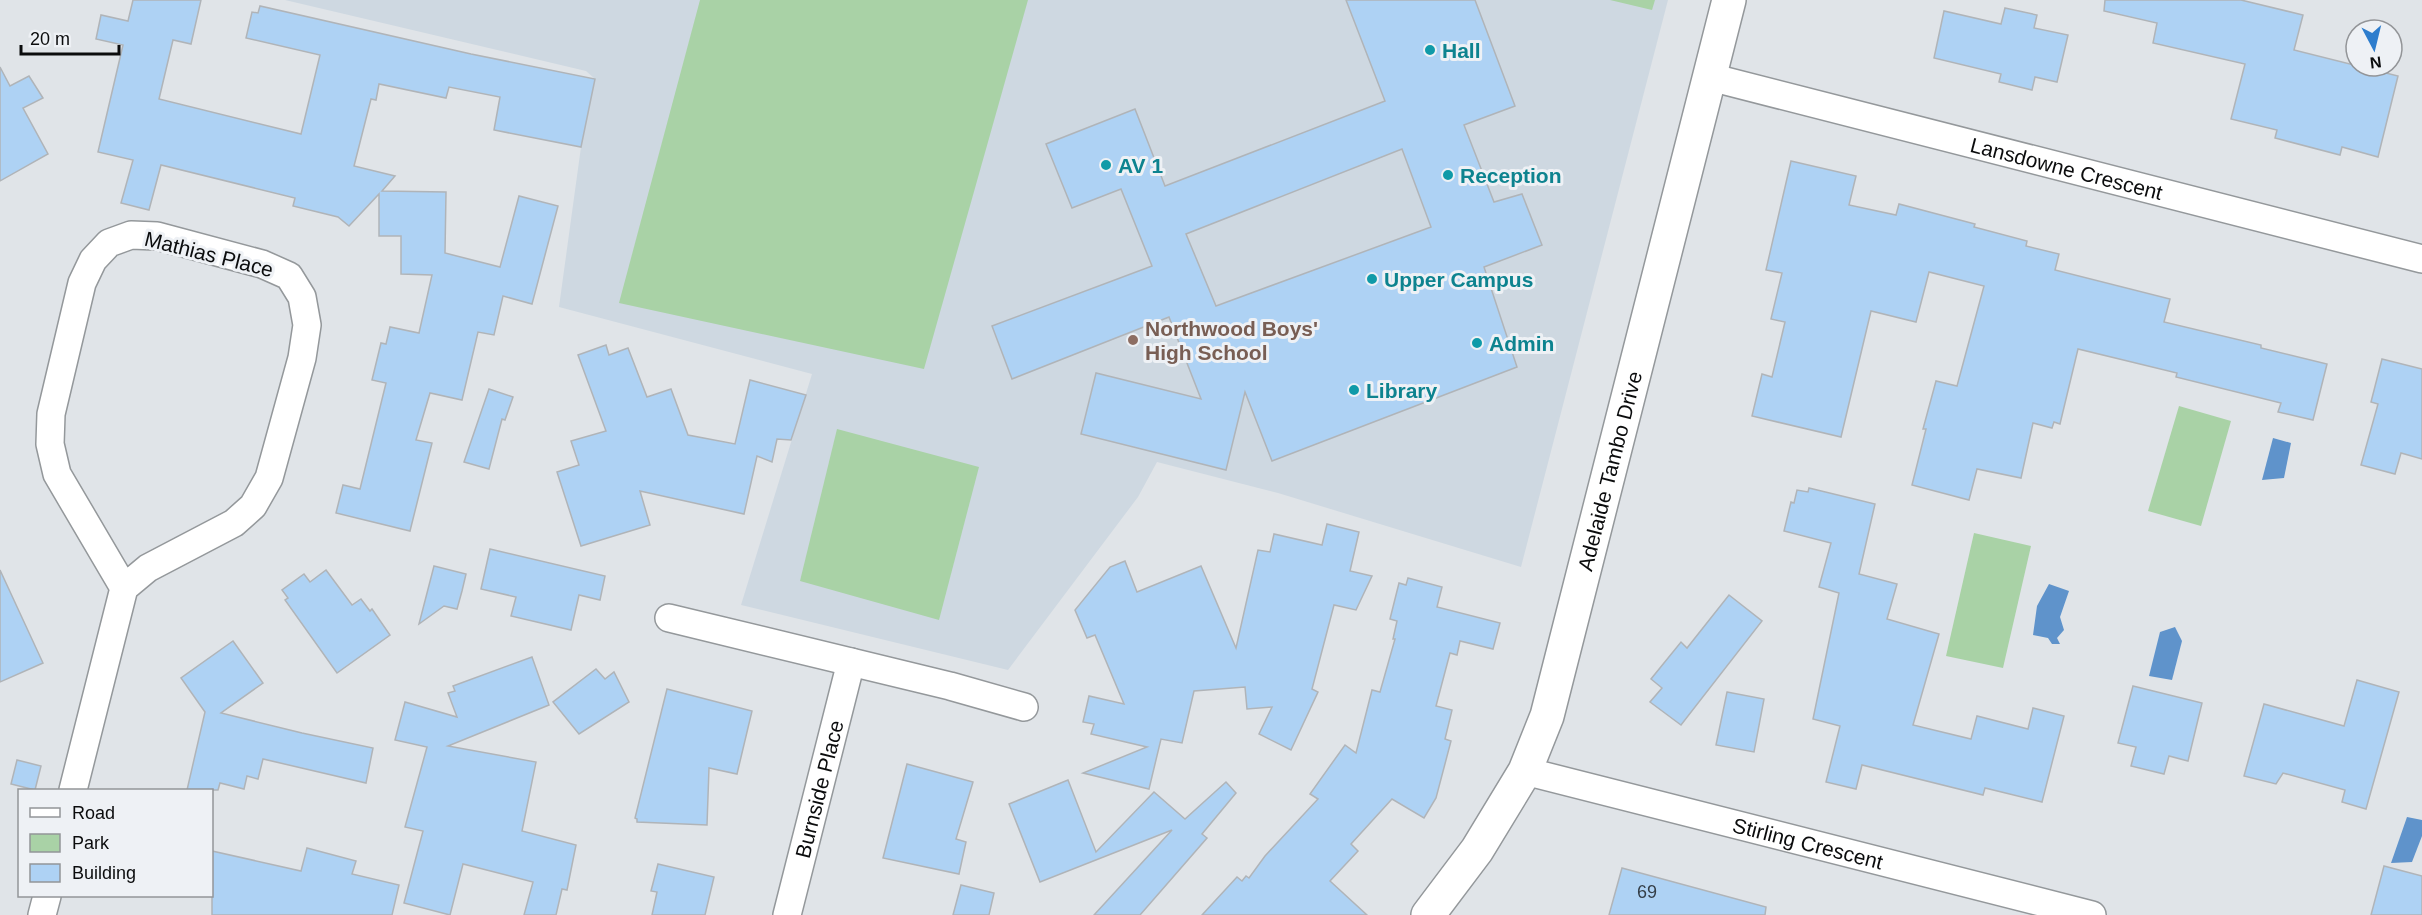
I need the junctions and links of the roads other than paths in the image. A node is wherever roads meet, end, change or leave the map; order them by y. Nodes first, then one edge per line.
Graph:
1 (1730, 0) edge
2 (1710, 77) junction
3 (2422, 259) edge
4 (124, 588) junction
5 (669, 618) dead end
6 (851, 662) junction
7 (1024, 707) dead end
8 (1525, 771) junction
9 (73, 789) edge
10 (47, 897) edge
11 (42, 915) edge
12 (787, 915) edge
13 (1428, 915) edge
14 (2092, 915) edge

1 - 2 street, Adelaide Tambo Drive
2 - 3 street, Lansdowne Crescent
2 - 8 street, Adelaide Tambo Drive
4 - 4 street, Mathias Place
4 - 9 street
5 - 6 street
6 - 7 street
6 - 12 street, Burnside Place
8 - 13 street, Adelaide Tambo Drive
8 - 14 street, Stirling Crescent
10 - 11 street

